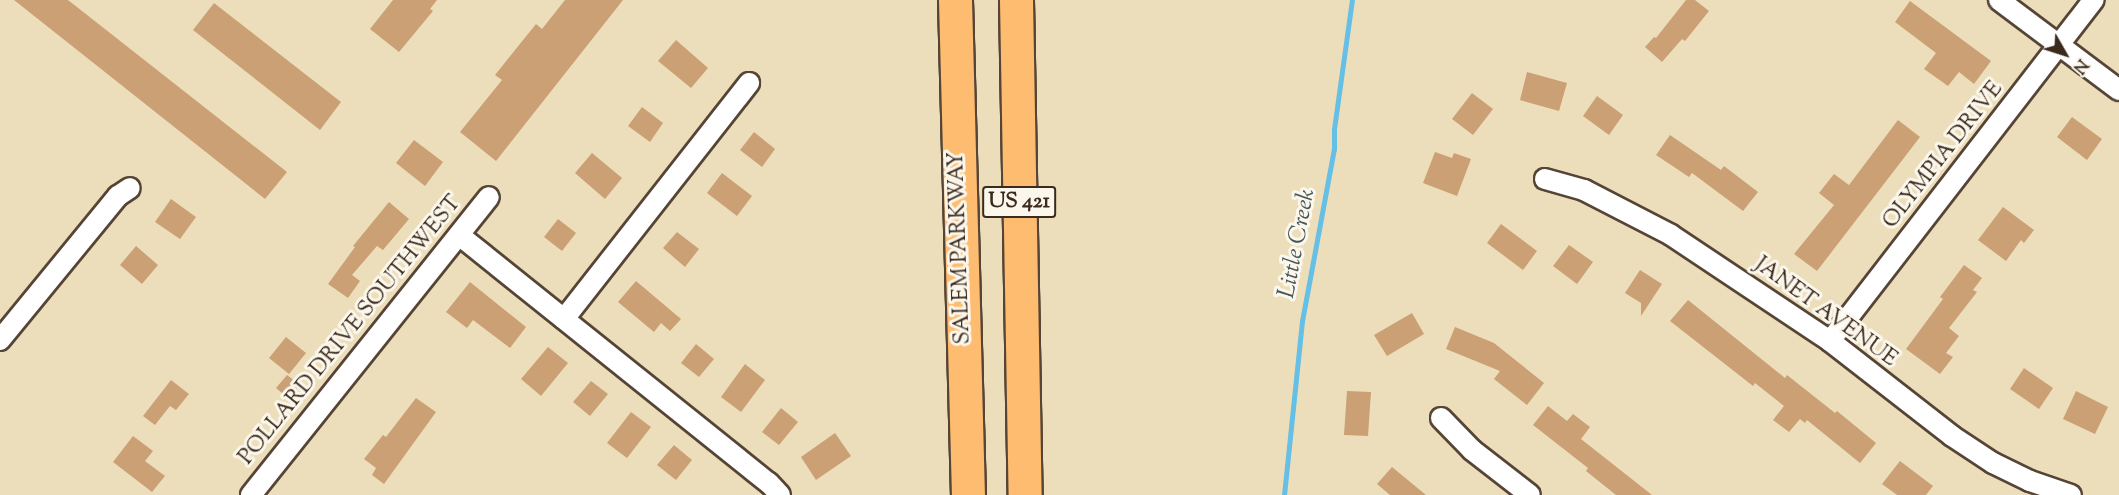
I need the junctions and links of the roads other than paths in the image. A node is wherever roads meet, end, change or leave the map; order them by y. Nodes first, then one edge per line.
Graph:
1 (955, 0) edge
2 (1016, 0) edge
3 (1999, 0) edge
4 (2094, 0) edge
5 (2061, 45) junction
6 (749, 83) dead end
7 (2119, 90) edge
8 (1545, 179) dead end
9 (130, 188) dead end
10 (489, 197) dead end
11 (459, 235) junction
12 (962, 312) junction
13 (564, 319) junction
14 (0, 340) edge
15 (1830, 341) junction
16 (1441, 418) dead end
17 (251, 495) edge
18 (780, 495) edge
19 (948, 495) edge
20 (968, 495) edge
21 (1024, 495) edge
22 (1530, 495) edge
23 (2071, 495) edge

1 - 12 highway, SALEM PARKWAY / US 421
2 - 21 highway, US 421
3 - 5 street
4 - 5 street, OLYMPIA DRIVE
5 - 7 street
5 - 15 street, OLYMPIA DRIVE
6 - 13 street
8 - 15 street, JANET AVENUE
9 - 14 street
10 - 11 street, POLLARD DRIVE SOUTHWEST
11 - 13 street
11 - 17 street, POLLARD DRIVE SOUTHWEST
12 - 19 highway
12 - 20 highway, SALEM PARKWAY / US 421
13 - 18 street
15 - 23 street, JANET AVENUE
16 - 22 street

